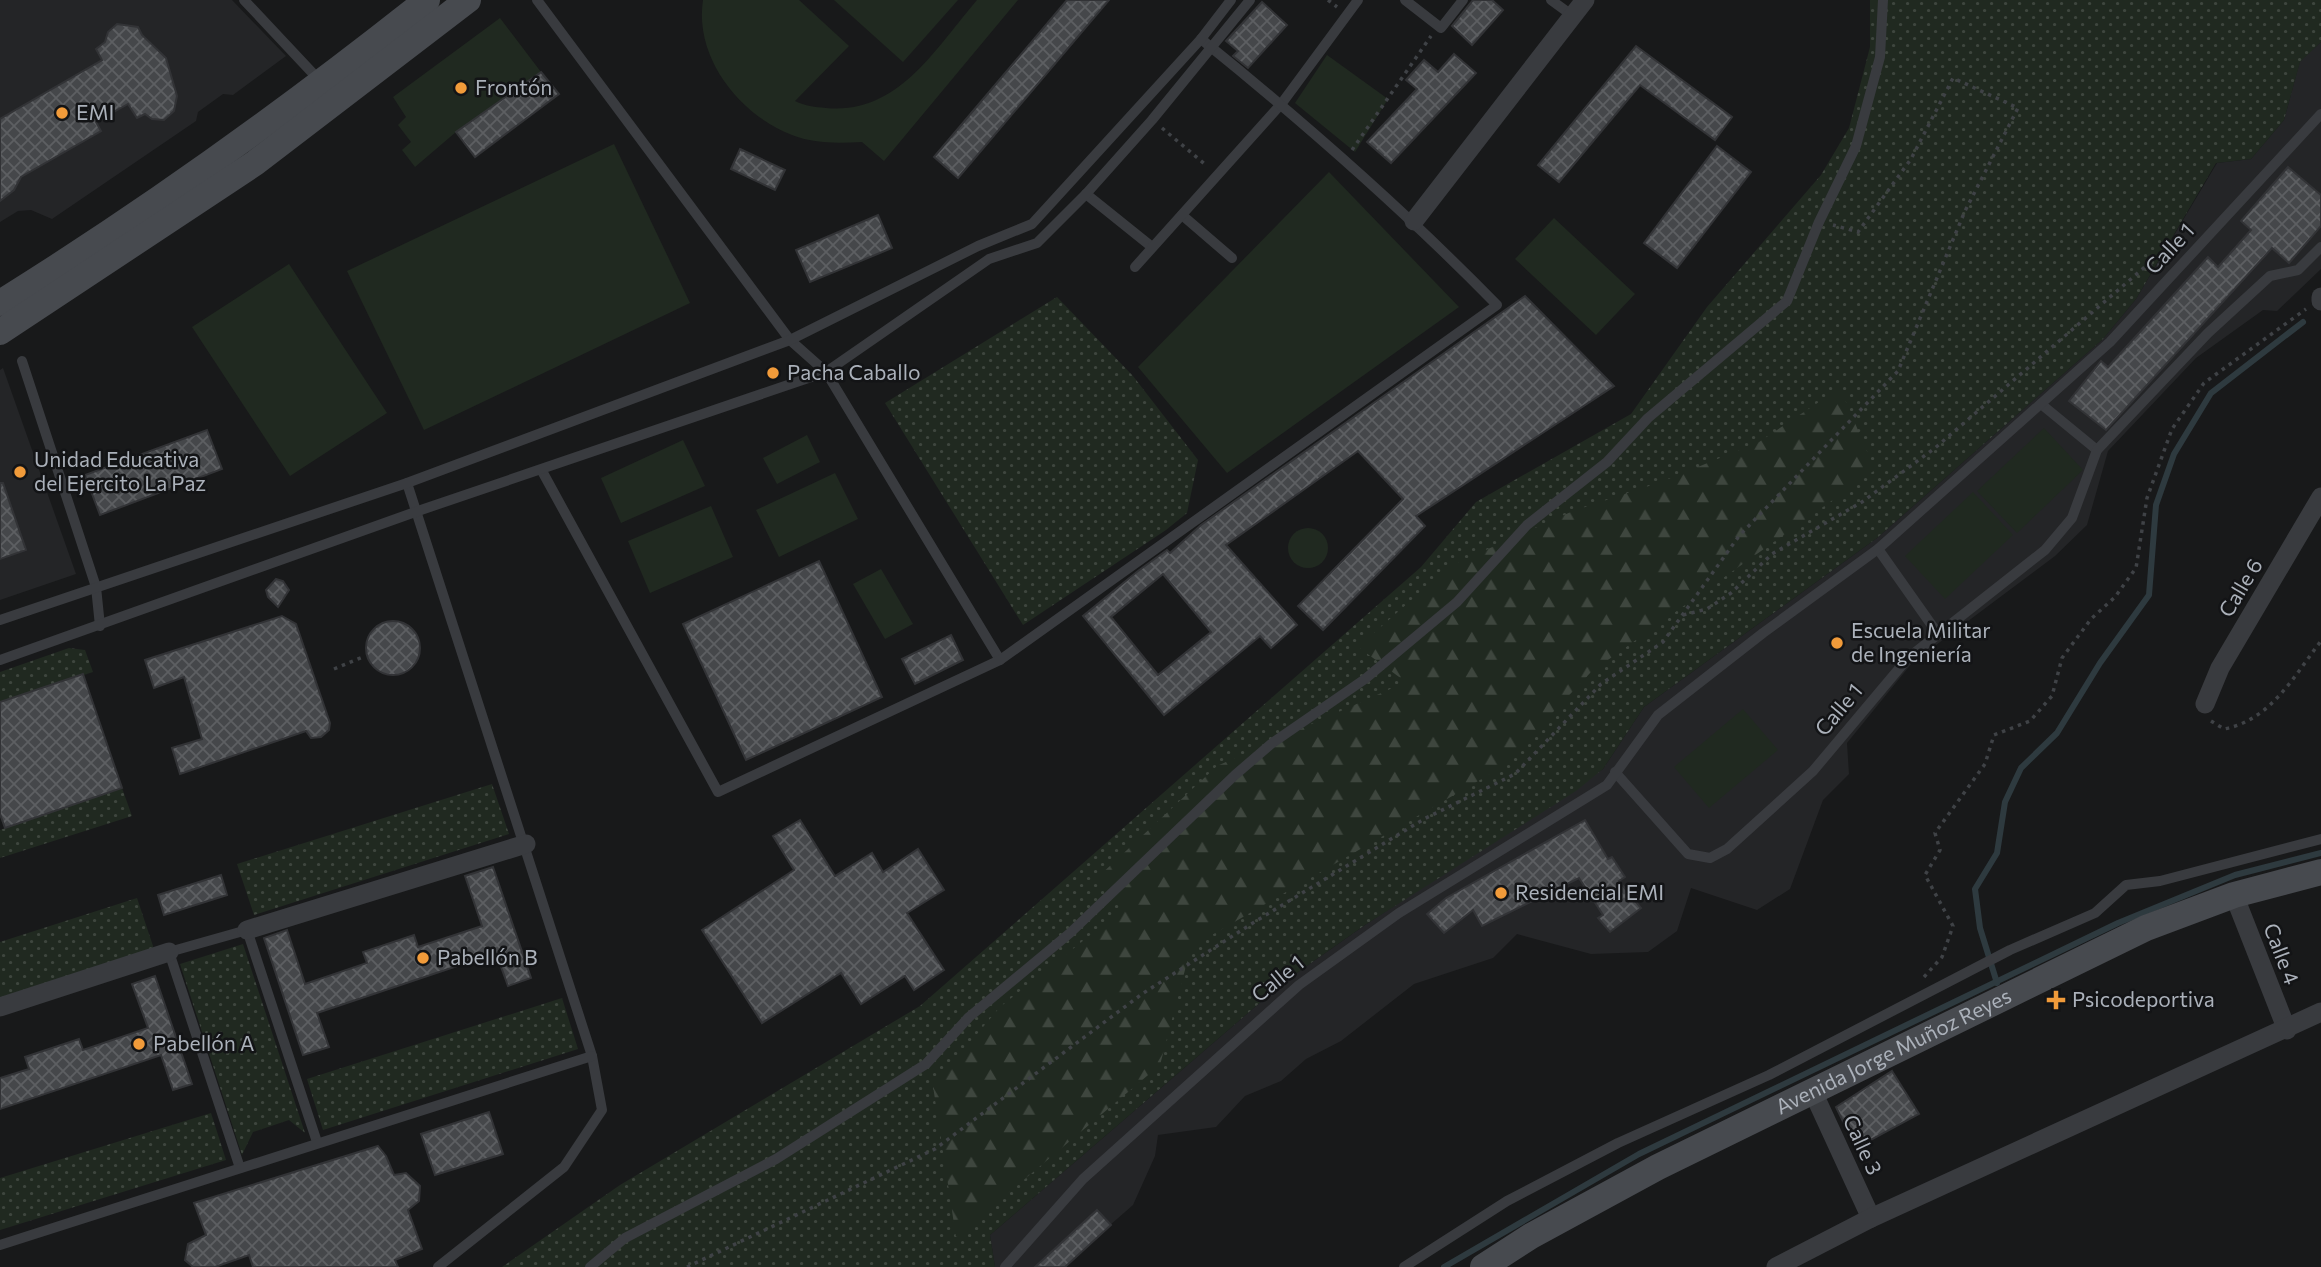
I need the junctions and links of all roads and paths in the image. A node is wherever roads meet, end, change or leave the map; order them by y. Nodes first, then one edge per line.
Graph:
1 (244, 0) edge
2 (427, 0) edge
3 (449, 0) edge
4 (468, 0) edge
5 (537, 0) edge
6 (1231, 0) edge
7 (1250, 0) edge
8 (1358, 0) edge
9 (1405, 0) edge
10 (1462, 0) edge
11 (1551, 0) edge
12 (1883, 0) edge
13 (1579, 8) edge
14 (1441, 28) junction
15 (1201, 39) junction
16 (1213, 48) junction
17 (396, 55) junction
18 (330, 92) junction
19 (1282, 103) junction
20 (2321, 114) edge
21 (1152, 120) junction
22 (1346, 159) junction
23 (1217, 175) junction
24 (1086, 194) junction
25 (1182, 215) junction
26 (1414, 221) junction
27 (1819, 222) junction
28 (1152, 247) junction
29 (2321, 247) edge
30 (1232, 258) dead end
31 (2183, 264) junction
32 (1135, 267) dead end
33 (2320, 299) edge
34 (0, 303) edge
35 (0, 332) edge
36 (790, 340) junction
37 (22, 361) dead end
38 (826, 372) junction
39 (2041, 404) junction
40 (2097, 450) junction
41 (542, 471) junction
42 (407, 483) junction
43 (2321, 497) edge
44 (418, 511) junction
45 (1878, 550) junction
46 (96, 587) junction
47 (1681, 616) junction
48 (0, 620) edge
49 (100, 626) junction
50 (1938, 634) junction
51 (2321, 641) edge
52 (365, 656) dead end
53 (0, 660) edge
54 (1000, 660) junction
55 (334, 669) dead end
56 (2205, 704) joint
57 (1615, 772) junction
58 (2321, 839) edge
59 (526, 844) junction
60 (2321, 872) edge
61 (2234, 895) junction
62 (247, 930) junction
63 (169, 952) junction
64 (1922, 980) dead end
65 (0, 1007) edge
66 (2321, 1012) edge
67 (2287, 1030) junction
68 (592, 1056) junction
69 (1812, 1092) junction
70 (317, 1142) junction
71 (240, 1168) junction
72 (1871, 1218) junction
73 (0, 1245) edge
74 (438, 1267) edge
75 (590, 1267) edge
76 (687, 1267) edge
77 (1005, 1267) edge
78 (1404, 1267) edge
79 (1483, 1267) edge
80 (1776, 1267) edge

1 - 18 lane
2 - 18 main road
3 - 17 lane
4 - 17 main road
5 - 36 lane
6 - 15 lane
7 - 16 lane
8 - 19 lane
9 - 14 lane
10 - 14 lane
11 - 13 lane
12 - 27 lane
13 - 26 street
14 - 22 path
15 - 16 lane
15 - 36 lane
16 - 19 lane
16 - 21 lane
17 - 18 main road
18 - 34 main road
18 - 35 main road
19 - 22 lane
19 - 23 lane
20 - 31 lane, Calle 1
21 - 23 path
21 - 24 lane
22 - 26 lane
23 - 25 lane
24 - 28 lane
24 - 38 lane
25 - 28 lane
25 - 30 lane
26 - 54 lane
27 - 47 path
27 - 75 lane
28 - 32 lane
29 - 40 lane, Calle 1
31 - 39 lane, Calle 1
31 - 47 path
33 - 64 path
36 - 38 lane
36 - 42 lane
37 - 46 lane
38 - 41 lane
38 - 54 lane
39 - 40 lane
39 - 45 lane, Calle 1
40 - 50 lane, Calle 1
41 - 44 lane
41 - 54 lane
42 - 44 lane
42 - 46 lane
43 - 56 street, Calle 6
44 - 49 lane
44 - 59 lane
45 - 50 lane
45 - 57 lane, Calle 1
46 - 48 lane
46 - 49 lane
47 - 76 path
49 - 53 lane
50 - 57 lane, Calle 1
51 - 56 path
52 - 55 path
57 - 77 lane, Calle 1
58 - 78 lane
59 - 62 street
59 - 68 lane
60 - 61 main road, Avenida Jorge Muñoz Reyes
61 - 67 street, Calle 4
61 - 69 main road, Avenida Jorge Muñoz Reyes
62 - 63 lane
62 - 70 lane
63 - 65 street
63 - 71 lane
66 - 67 street
67 - 72 street
68 - 70 lane
68 - 74 lane
69 - 72 street, Calle 3
69 - 79 main road, Avenida Jorge Muñoz Reyes
70 - 71 lane
71 - 73 lane
72 - 80 street

